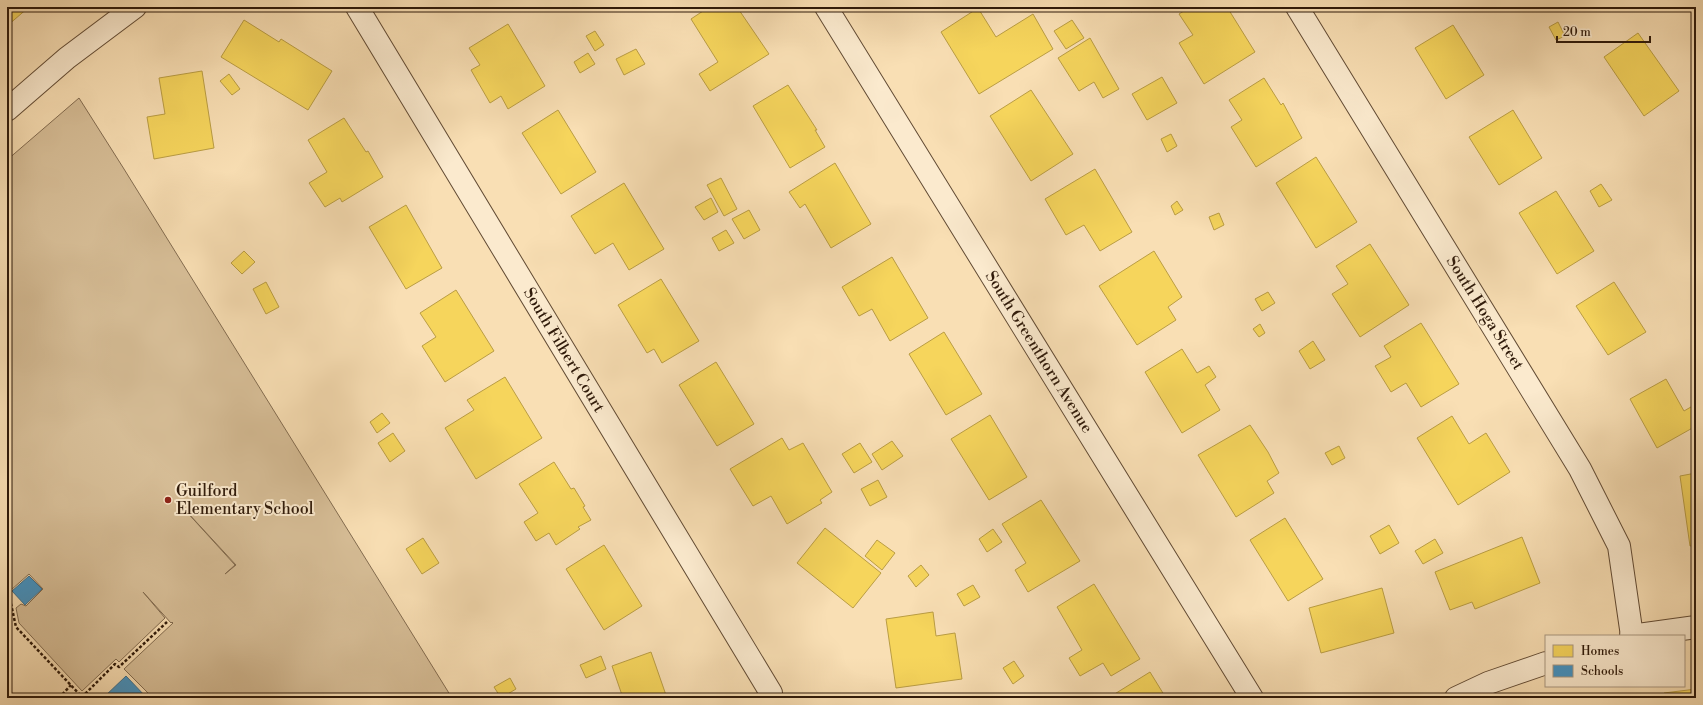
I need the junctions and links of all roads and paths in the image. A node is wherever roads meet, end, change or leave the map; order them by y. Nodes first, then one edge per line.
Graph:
1 (135, 7) edge
2 (357, 7) edge
3 (826, 7) edge
4 (1297, 7) edge
5 (7, 110) edge
6 (7, 608) edge
7 (167, 622) dead end
8 (1696, 627) edge
9 (1632, 635) edge
10 (1639, 635) edge
11 (1545, 662) edge
12 (71, 685) junction
13 (771, 693) dead end
14 (59, 698) edge
15 (1252, 698) edge
16 (1456, 698) edge

1 - 5 street
2 - 13 street, South Filbert Court
3 - 15 street, South Greenthorn Avenue
4 - 9 street, South Hoga Street
6 - 12 path
7 - 12 path
8 - 10 street
11 - 16 street
12 - 14 path

